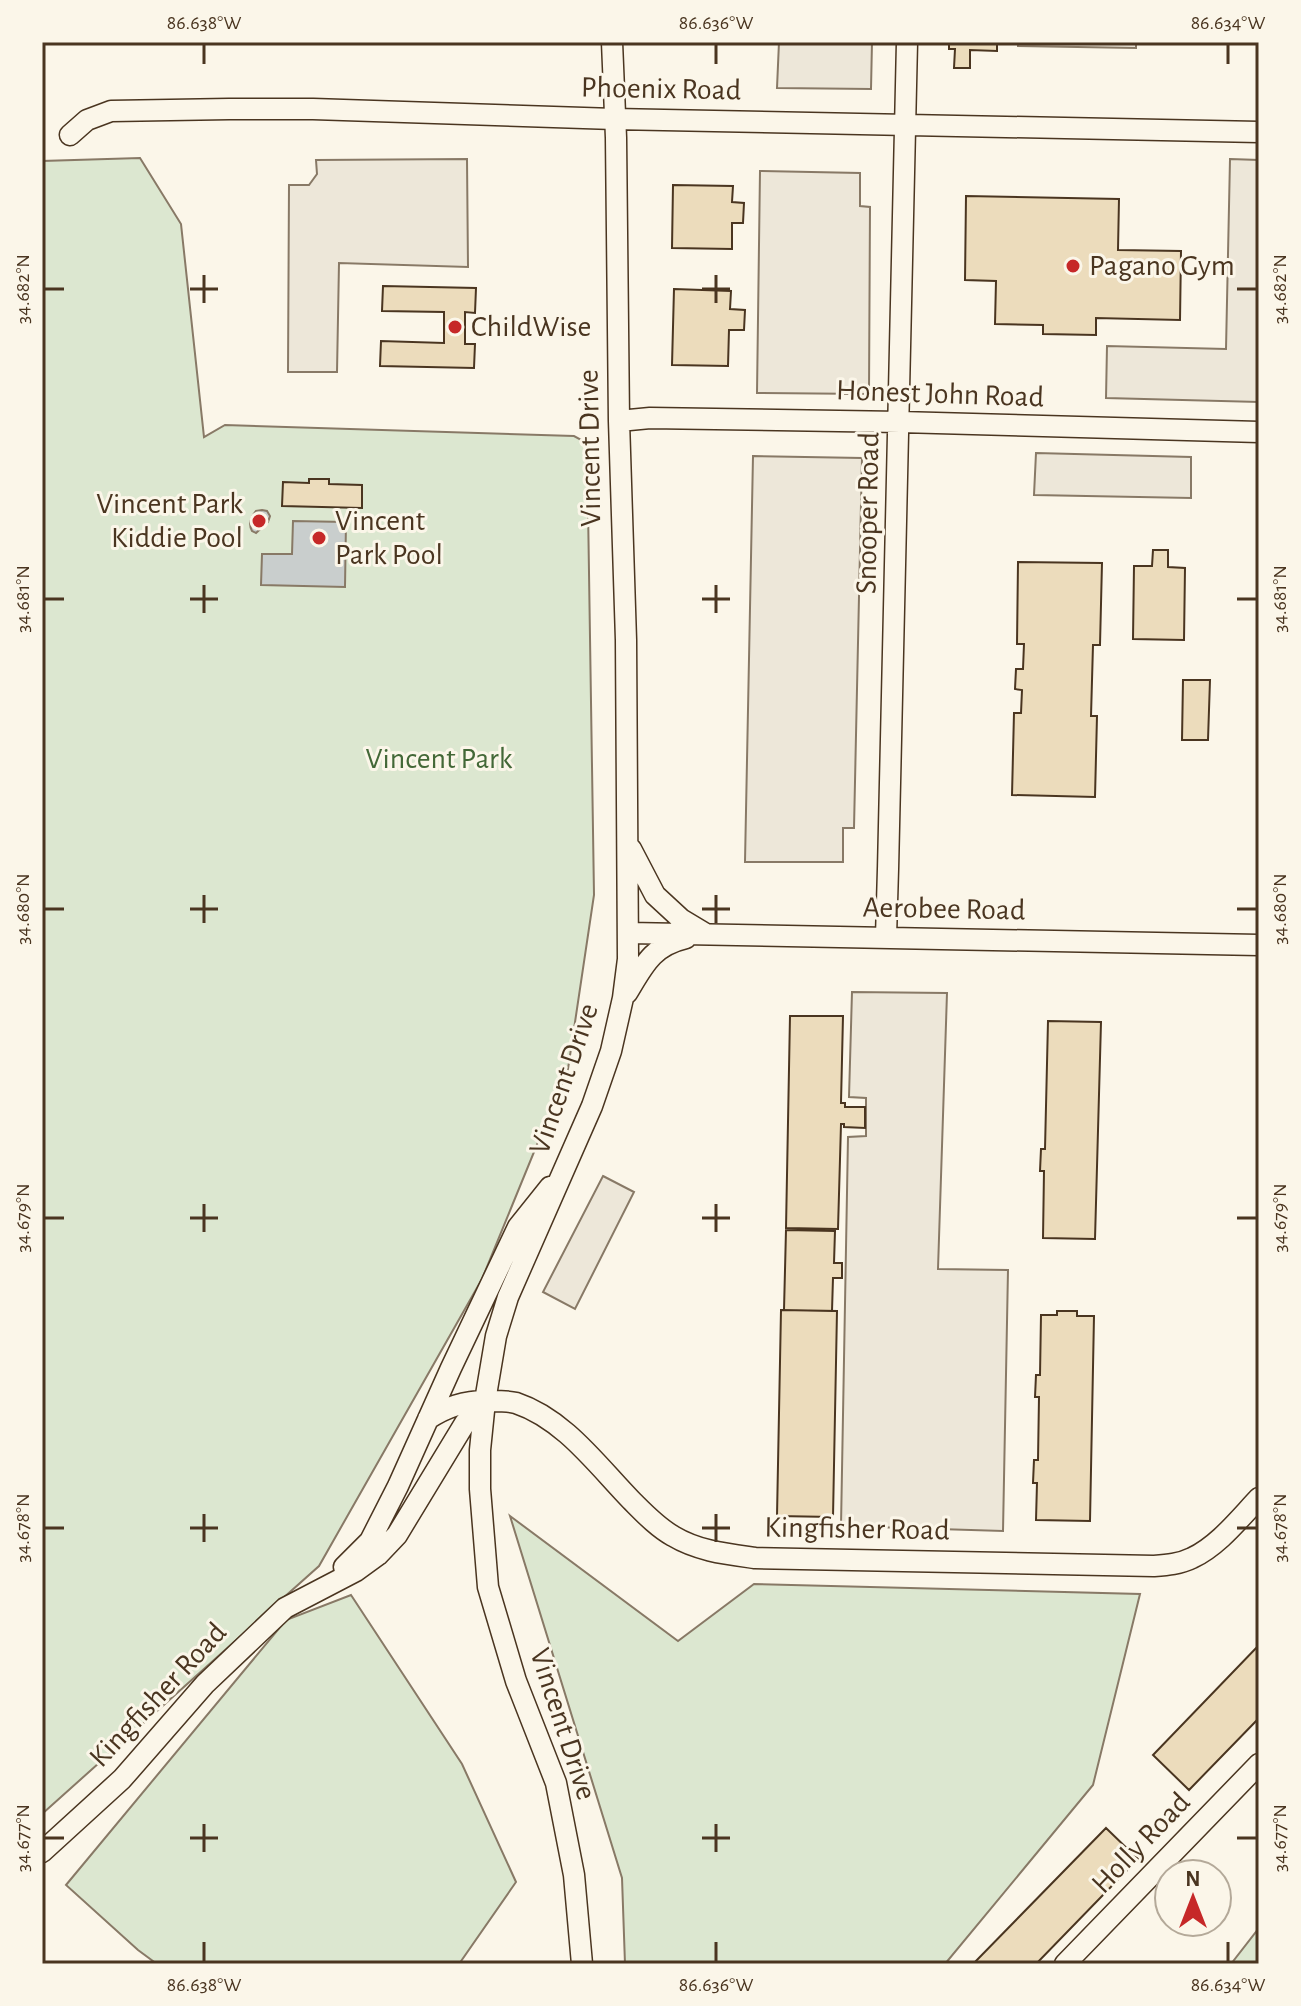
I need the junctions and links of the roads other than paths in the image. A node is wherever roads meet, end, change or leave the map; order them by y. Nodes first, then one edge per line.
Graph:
1 (612, 42) edge
2 (907, 42) edge
3 (614, 119) junction
4 (905, 124) junction
5 (1259, 132) edge
6 (70, 135) dead end
7 (619, 421) junction
8 (900, 422) junction
9 (1259, 432) edge
10 (629, 844) junction
11 (629, 933) junction
12 (706, 934) junction
13 (886, 937) junction
14 (1259, 945) edge
15 (623, 998) junction
16 (568, 1165) junction
17 (485, 1401) junction
18 (428, 1419) junction
19 (1259, 1498) edge
20 (324, 1587) junction
21 (1259, 1764) edge
22 (42, 1852) edge
23 (582, 1964) edge
24 (1065, 1964) edge

1 - 3 street, Vincent Drive
2 - 4 street, Snooper Road
3 - 4 street, Phoenix Road
3 - 6 street, Phoenix Road
3 - 7 street, Vincent Drive
4 - 5 street, Phoenix Road
4 - 8 street, Snooper Road
7 - 8 street, Honest John Road
7 - 10 street, Vincent Drive
8 - 9 street, Honest John Road
8 - 13 street, Snooper Road
10 - 11 street, Vincent Drive
10 - 12 street
11 - 12 street, Aerobee Road
11 - 15 street, Vincent Drive
12 - 13 street, Aerobee Road
12 - 15 street
13 - 14 street, Aerobee Road
15 - 16 street, Vincent Drive
16 - 17 street, Vincent Drive
16 - 18 street, Kingfisher Road
17 - 18 street, Kingfisher Road
17 - 19 street, Kingfisher Road
17 - 20 street, Kingfisher Road
17 - 23 street, Vincent Drive
18 - 20 street, Kingfisher Road
20 - 22 street, Kingfisher Road
21 - 24 street, Holly Road

